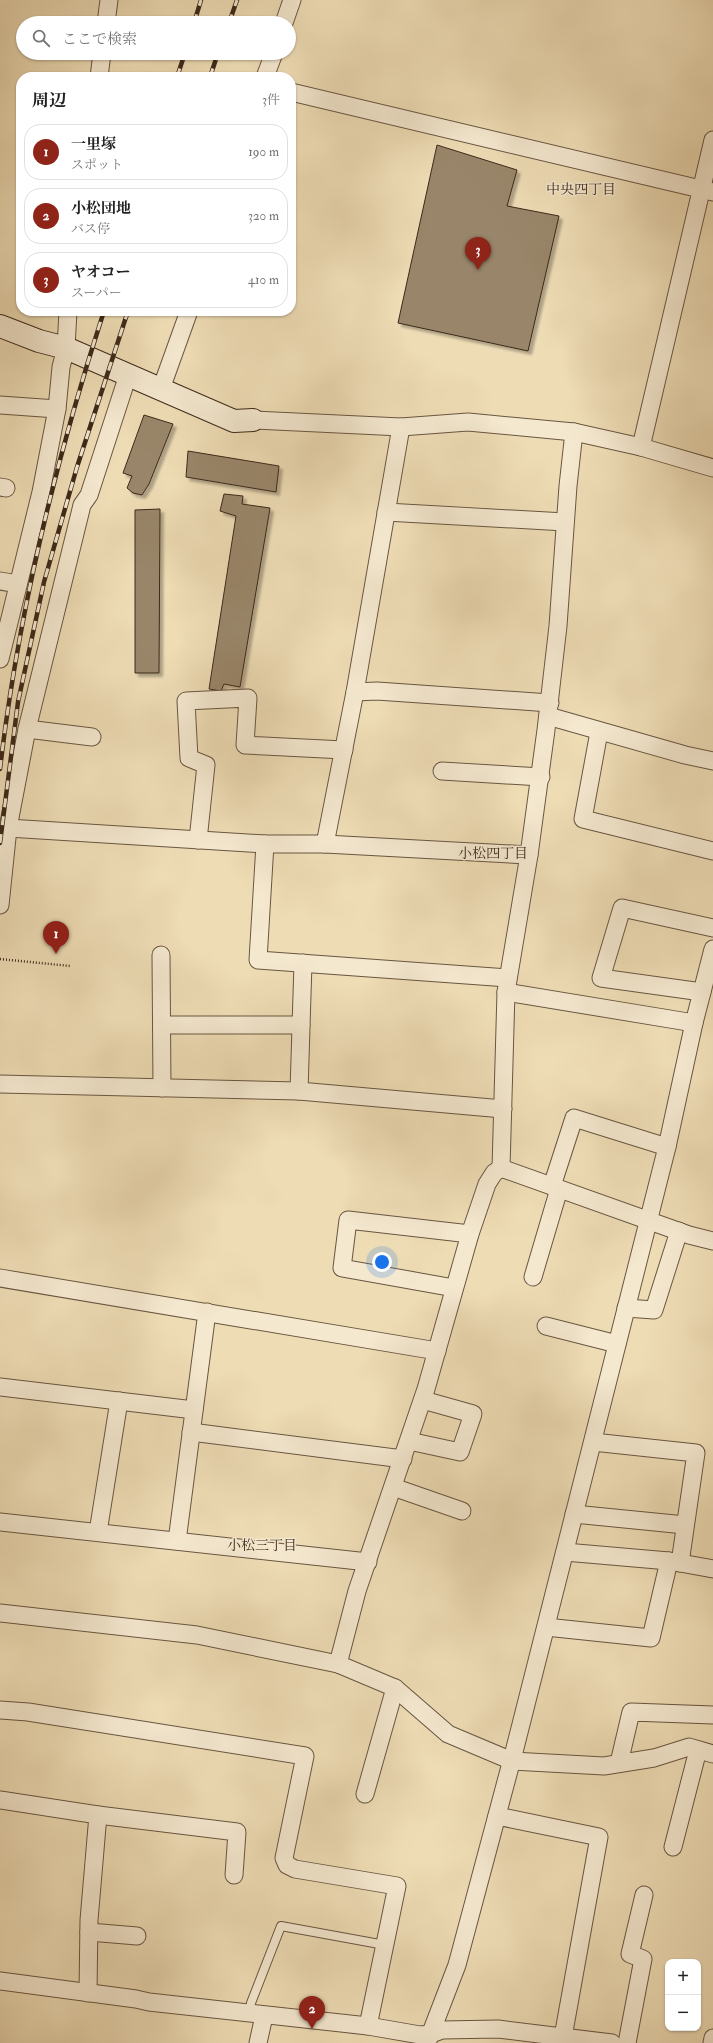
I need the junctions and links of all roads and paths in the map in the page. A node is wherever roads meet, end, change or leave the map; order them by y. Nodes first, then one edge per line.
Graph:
1 (109, 0) edge
2 (292, 0) edge
3 (107, 16) edge
4 (286, 16) edge
5 (101, 60) edge
6 (271, 60) edge
7 (100, 72) edge
8 (267, 72) edge
9 (296, 93) edge
10 (713, 140) edge
11 (707, 191) edge
12 (68, 316) edge
13 (187, 316) edge
14 (0, 326) edge
15 (66, 348) junction
16 (128, 375) junction
17 (161, 389) junction
18 (0, 405) edge
19 (57, 409) junction
20 (253, 420) joint
21 (400, 426) junction
22 (574, 432) junction
23 (641, 447) junction
24 (713, 468) edge
25 (386, 512) junction
26 (565, 522) junction
27 (0, 581) edge
28 (18, 584) junction
29 (0, 659) edge
30 (355, 692) junction
31 (549, 709) junction
32 (27, 729) junction
33 (599, 732) junction
34 (92, 736) dead end
35 (344, 750) junction
36 (713, 761) edge
37 (442, 771) dead end
38 (541, 777) junction
39 (8, 828) junction
40 (198, 840) junction
41 (265, 844) junction
42 (325, 844) junction
43 (713, 851) edge
44 (529, 855) junction
45 (0, 905) edge
46 (713, 928) edge
47 (713, 949) edge
48 (161, 955) dead end
49 (0, 959) edge
50 (304, 963) junction
51 (70, 966) dead end
52 (710, 971) edge
53 (507, 985) junction
54 (702, 992) junction
55 (694, 1023) junction
56 (162, 1025) junction
57 (301, 1025) junction
58 (0, 1084) edge
59 (162, 1088) junction
60 (299, 1092) junction
61 (503, 1109) junction
62 (667, 1147) junction
63 (501, 1168) junction
64 (556, 1187) junction
65 (648, 1220) junction
66 (679, 1231) junction
67 (470, 1234) junction
68 (713, 1241) edge
69 (533, 1277) dead end
70 (0, 1278) edge
71 (454, 1288) junction
72 (626, 1308) junction
73 (207, 1312) junction
74 (546, 1326) dead end
75 (617, 1344) junction
76 (437, 1351) junction
77 (0, 1387) edge
78 (423, 1400) junction
79 (119, 1401) junction
80 (194, 1410) junction
81 (192, 1432) junction
82 (409, 1441) junction
83 (592, 1442) junction
84 (403, 1459) junction
85 (393, 1487) junction
86 (462, 1511) dead end
87 (574, 1514) junction
88 (0, 1522) edge
89 (685, 1525) junction
90 (98, 1532) junction
91 (177, 1541) junction
92 (565, 1552) junction
93 (368, 1562) junction
94 (675, 1562) junction
95 (713, 1569) edge
96 (0, 1613) edge
97 (546, 1627) junction
98 (338, 1664) junction
99 (395, 1688) junction
100 (0, 1710) edge
101 (713, 1715) edge
102 (706, 1752) edge
103 (512, 1761) junction
104 (619, 1763) junction
105 (365, 1794) dead end
106 (0, 1800) edge
107 (98, 1815) junction
108 (497, 1816) junction
109 (673, 1847) dead end
110 (234, 1875) dead end
111 (644, 1895) dead end
112 (89, 1932) junction
113 (137, 1936) dead end
114 (385, 1944) junction
115 (0, 1981) edge
116 (88, 1993) junction
117 (257, 2015) junction
118 (368, 2026) junction
119 (496, 2036) edge
120 (563, 2037) junction
121 (528, 2038) edge
122 (713, 2038) edge
123 (429, 2039) edge
124 (258, 2043) edge
125 (612, 2043) edge
126 (627, 2043) edge
127 (712, 2043) edge

1 - 3 street
2 - 4 street
5 - 7 street
6 - 8 street
9 - 11 street
10 - 11 street
11 - 23 street
12 - 15 street
13 - 17 street
14 - 15 street
15 - 16 street
15 - 19 street
16 - 17 street
16 - 32 street
17 - 20 street
18 - 19 street
19 - 28 street
20 - 21 street
21 - 22 street
21 - 25 street
22 - 23 street
22 - 26 street
23 - 24 street
25 - 26 street
25 - 30 street
26 - 31 street
27 - 28 street
28 - 29 street
30 - 31 street
30 - 35 street
31 - 33 street
31 - 38 street
32 - 34 street
32 - 39 street
33 - 36 street
33 - 43 street
35 - 40 street
35 - 42 street
37 - 38 street
38 - 44 street
39 - 40 street
39 - 45 street
40 - 41 street
41 - 42 street
41 - 50 street
42 - 44 street
44 - 53 street
46 - 54 street
47 - 52 street
48 - 56 street
49 - 51 path
50 - 53 street
50 - 57 street
52 - 54 street
53 - 55 street
53 - 61 street
54 - 55 street
55 - 62 street
56 - 57 street
56 - 59 street
57 - 60 street
58 - 59 street
59 - 60 street
60 - 61 street
61 - 63 street
62 - 64 street
62 - 65 street
63 - 64 street
63 - 67 street
64 - 65 street
64 - 69 street
65 - 66 street
65 - 72 street
66 - 68 street
66 - 72 street
67 - 71 street
67 - 71 street
70 - 73 street
71 - 76 street
72 - 75 street
73 - 76 street
73 - 80 street
74 - 75 street
75 - 83 street
76 - 78 street
77 - 79 street
78 - 82 street
78 - 82 street
79 - 80 street
79 - 90 street
80 - 81 street
81 - 84 street
81 - 91 street
82 - 84 street
83 - 87 street
83 - 89 street
84 - 85 street
85 - 86 street
85 - 93 street
87 - 89 street
87 - 92 street
88 - 90 street
89 - 94 street
90 - 91 street
91 - 93 street
92 - 94 street
92 - 97 street
93 - 98 street
94 - 95 street
94 - 97 street
96 - 98 street
97 - 103 street
98 - 99 street
99 - 103 street
99 - 105 street
100 - 114 street
101 - 104 street
102 - 104 street
102 - 109 street
103 - 104 street
103 - 108 street
106 - 107 street
107 - 110 street
107 - 112 street
108 - 120 street
108 - 123 street
111 - 126 street
112 - 113 street
112 - 116 street
114 - 117 lane
114 - 118 street
115 - 116 street
116 - 117 street
117 - 118 street
117 - 124 street
118 - 123 street
119 - 121 street
119 - 123 street
120 - 121 street
120 - 125 street
122 - 127 street

